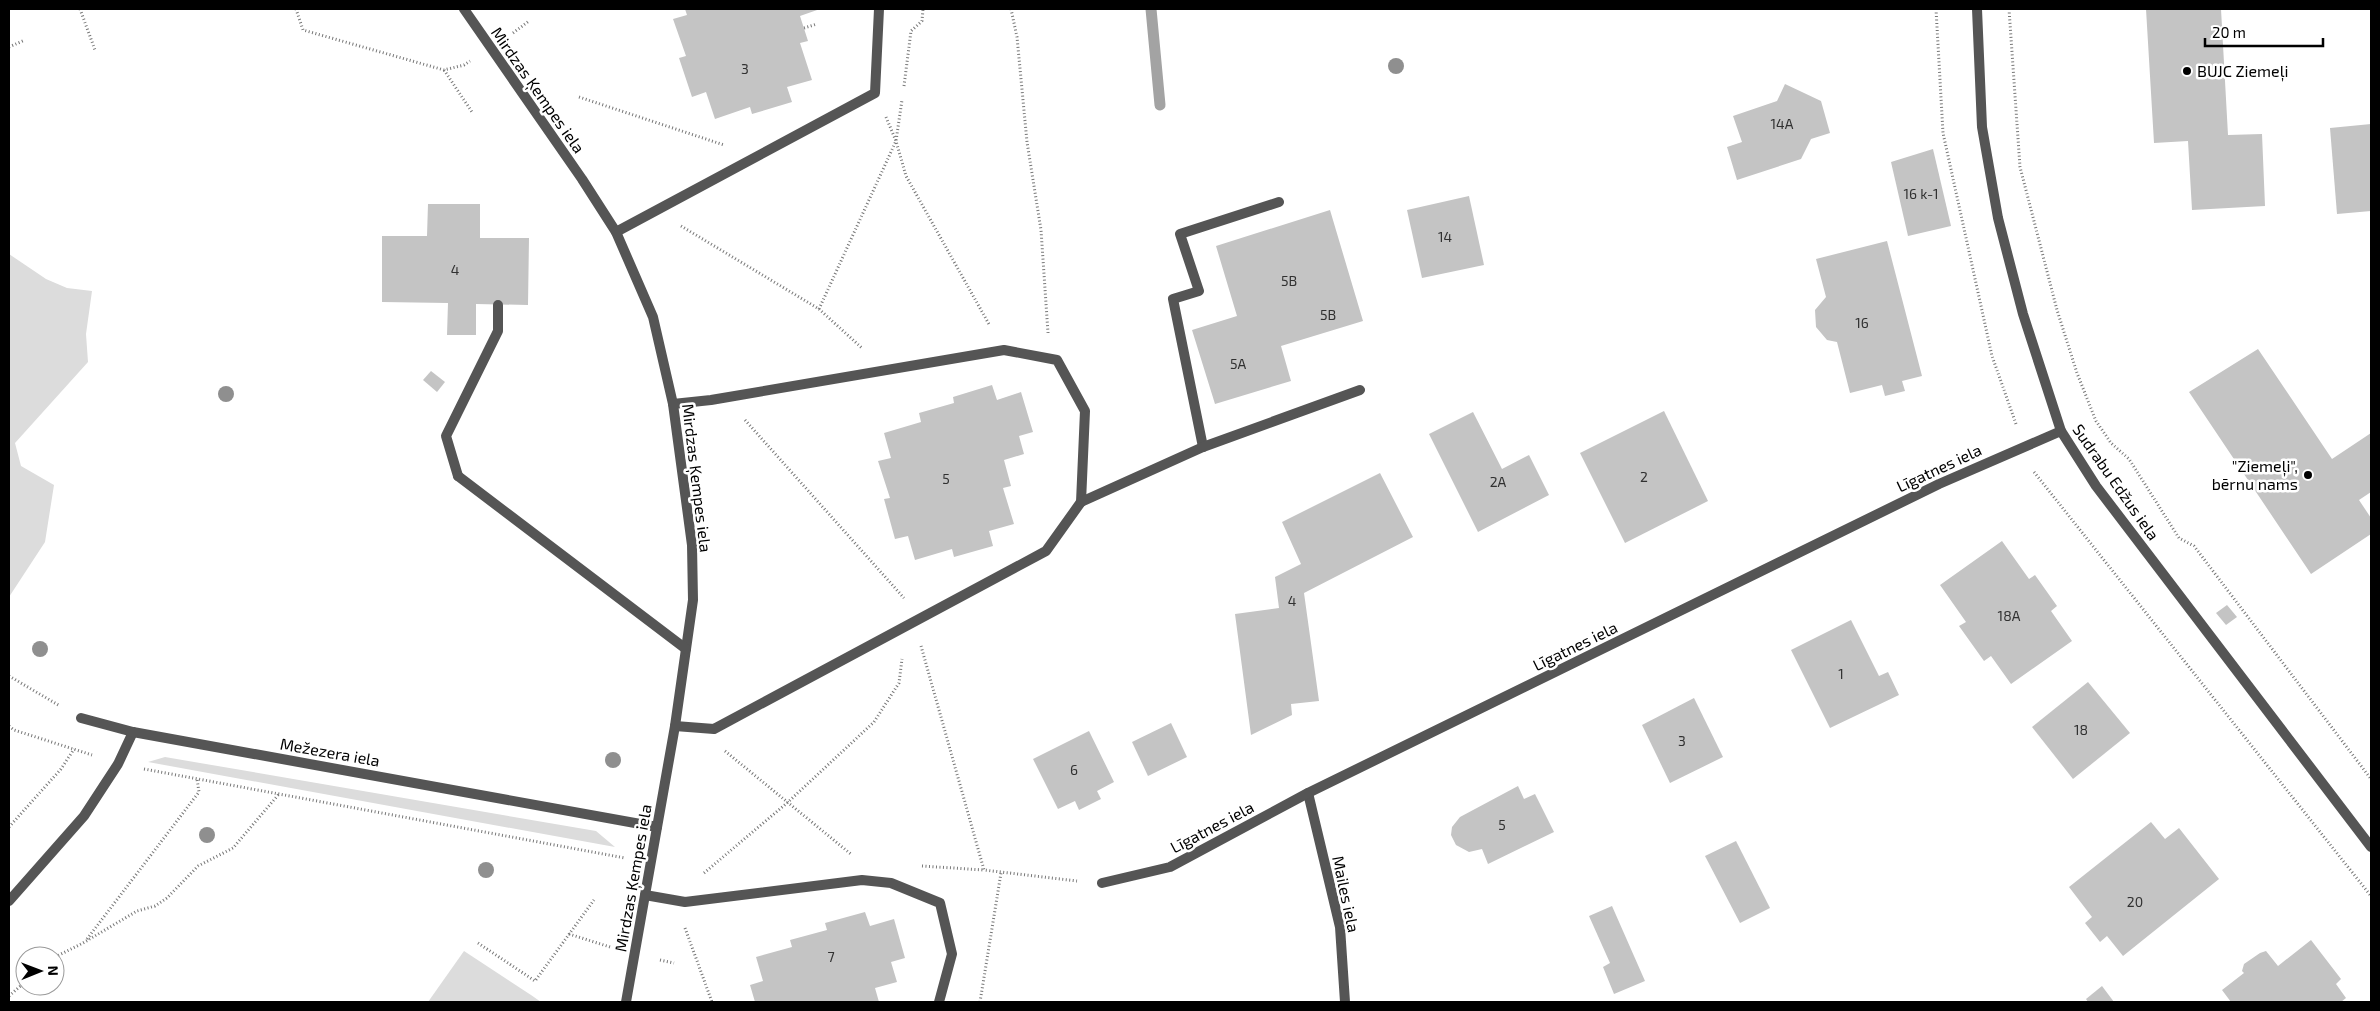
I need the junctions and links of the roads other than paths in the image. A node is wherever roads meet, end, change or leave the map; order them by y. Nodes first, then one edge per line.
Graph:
1 (464, 9) edge
2 (879, 9) edge
3 (1977, 9) edge
4 (1279, 202) dead end
5 (616, 232) junction
6 (498, 305) dead end
7 (1360, 390) dead end
8 (673, 404) junction
9 (2061, 431) junction
10 (1203, 447) junction
11 (1081, 502) junction
12 (686, 649) junction
13 (81, 718) road end
14 (674, 726) junction
15 (133, 732) junction
16 (1308, 793) junction
17 (657, 827) junction
18 (2371, 847) edge
19 (1102, 883) road end
20 (645, 894) junction
21 (9, 902) edge
22 (626, 1002) edge
23 (939, 1002) edge
24 (1345, 1002) edge

1 - 5 street, Mirdzas Ķempes iela
2 - 5 street
3 - 9 street, Sudrabu Edžus iela
4 - 10 street
5 - 8 street, Mirdzas Ķempes iela
6 - 12 street
7 - 10 street
8 - 11 street
8 - 12 street, Mirdzas Ķempes iela
9 - 16 street, Līgatnes iela
9 - 18 street, Sudrabu Edžus iela
10 - 11 street
11 - 14 street
12 - 14 street, Mirdzas Ķempes iela
13 - 15 street, Mežezera iela
14 - 17 street, Mirdzas Ķempes iela
15 - 17 street, Mežezera iela
15 - 21 street
16 - 19 street, Līgatnes iela
16 - 24 street, Mailes iela
17 - 20 street, Mirdzas Ķempes iela
20 - 22 street, Mirdzas Ķempes iela
20 - 23 street

